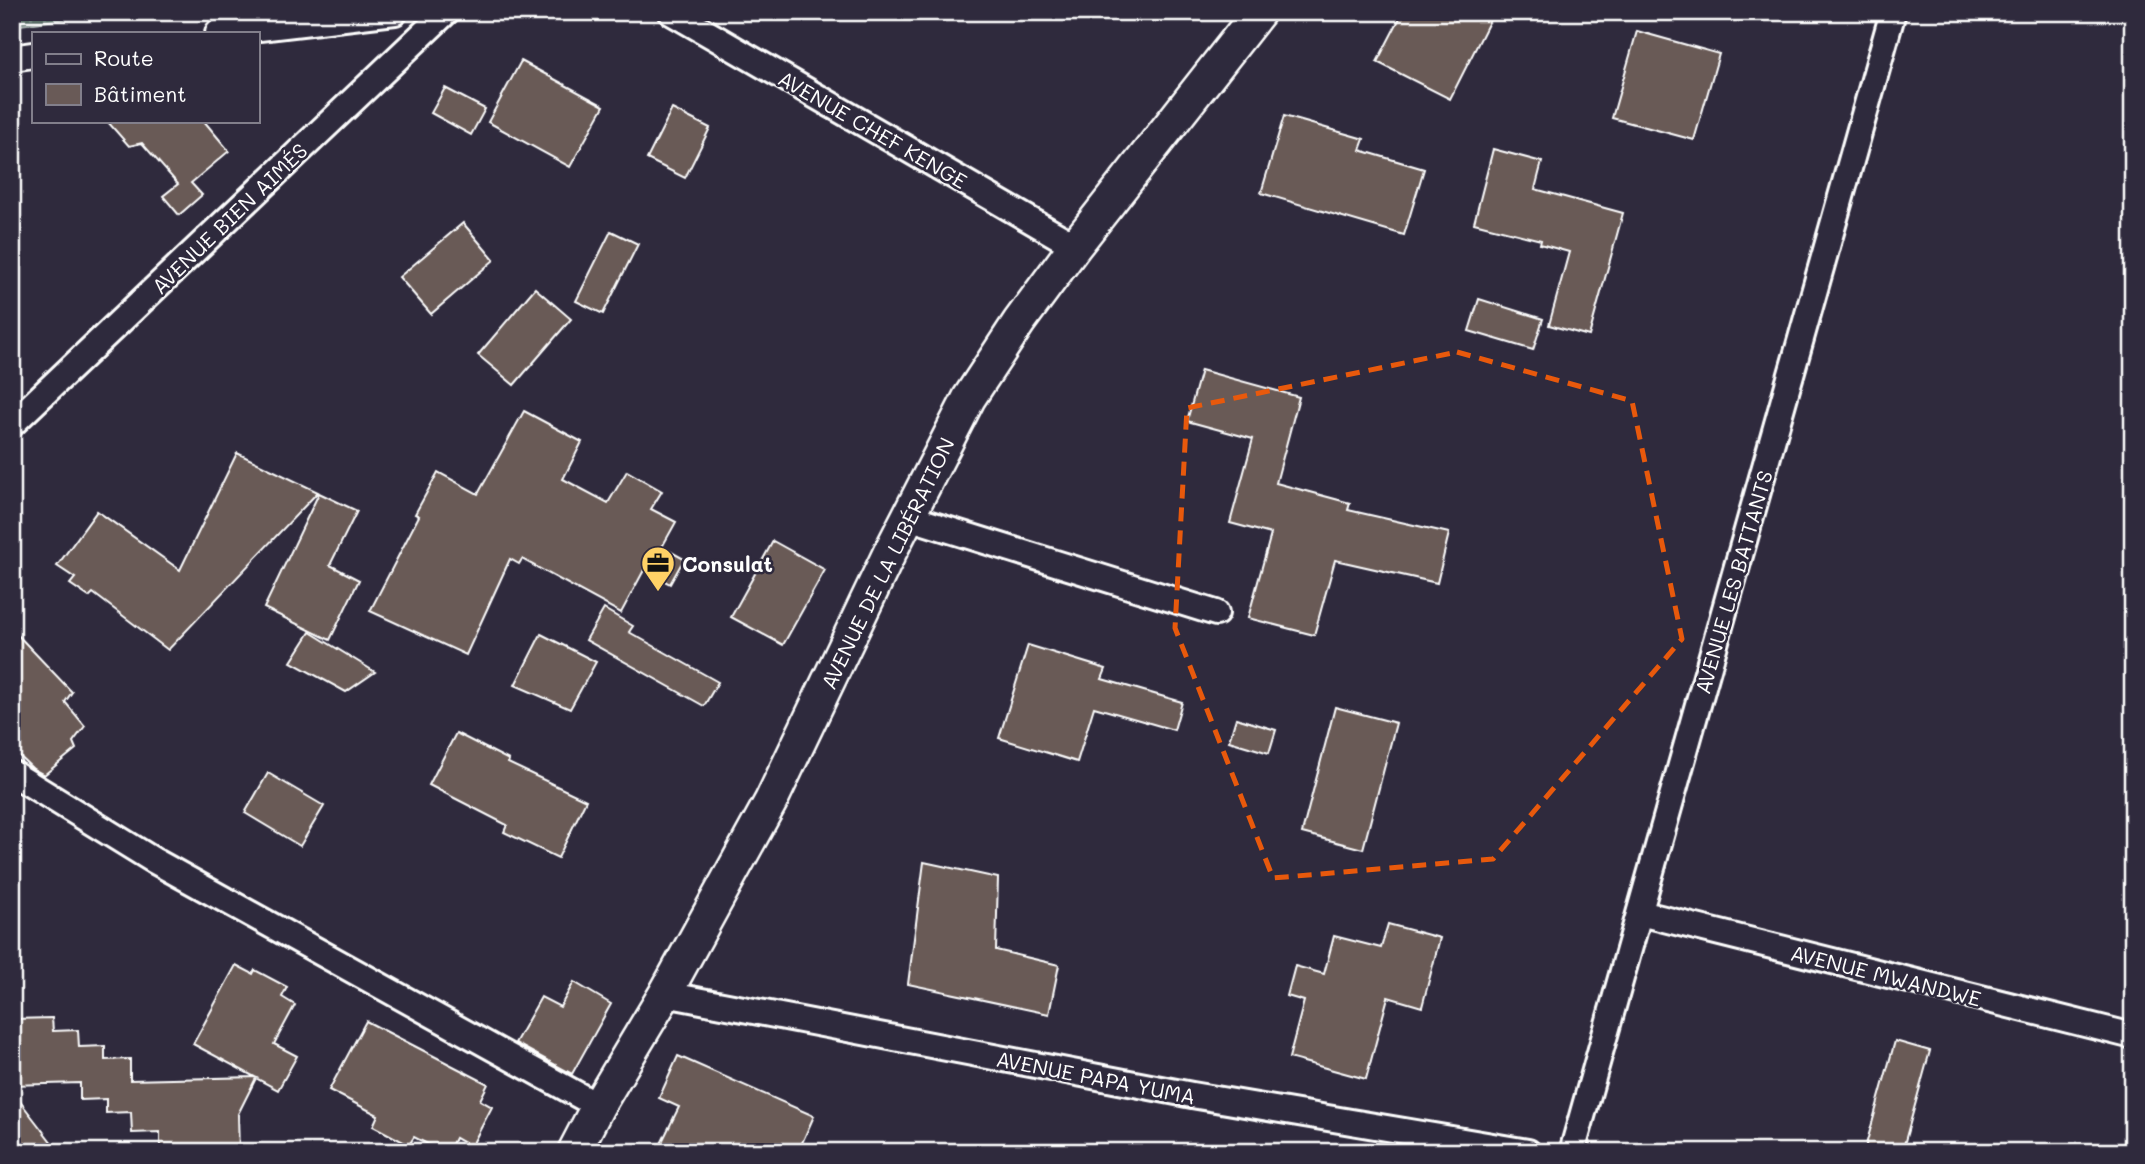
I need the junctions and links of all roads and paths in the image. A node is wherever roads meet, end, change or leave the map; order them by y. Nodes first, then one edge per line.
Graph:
1 (395, 12) edge
2 (446, 12) edge
3 (671, 12) edge
4 (1259, 12) edge
5 (1892, 12) edge
6 (226, 32) edge
7 (32, 55) edge
8 (12, 58) edge
9 (1075, 246) junction
10 (12, 424) edge
11 (908, 517) junction
12 (1216, 613) dead end
13 (12, 773) edge
14 (1640, 913) junction
15 (665, 994) junction
16 (2133, 1036) edge
17 (598, 1106) junction
18 (574, 1152) edge
19 (1528, 1152) edge
20 (1572, 1152) edge

1 - 6 street
2 - 10 street, AVENUE BIEN AIMÉS
3 - 9 street, AVENUE CHEF KENGE
4 - 9 street, AVENUE DE LA LIBÉRATION
5 - 14 street, AVENUE LES BATTANTS
7 - 8 street
9 - 11 street, AVENUE DE LA LIBÉRATION
11 - 12 street
11 - 15 street, AVENUE DE LA LIBÉRATION
13 - 17 street
14 - 16 street, AVENUE MWANDWE
14 - 20 street, AVENUE LES BATTANTS
15 - 17 street, AVENUE DE LA LIBÉRATION
15 - 19 street, AVENUE PAPA YUMA
17 - 18 street, AVENUE DE LA LIBÉRATION

